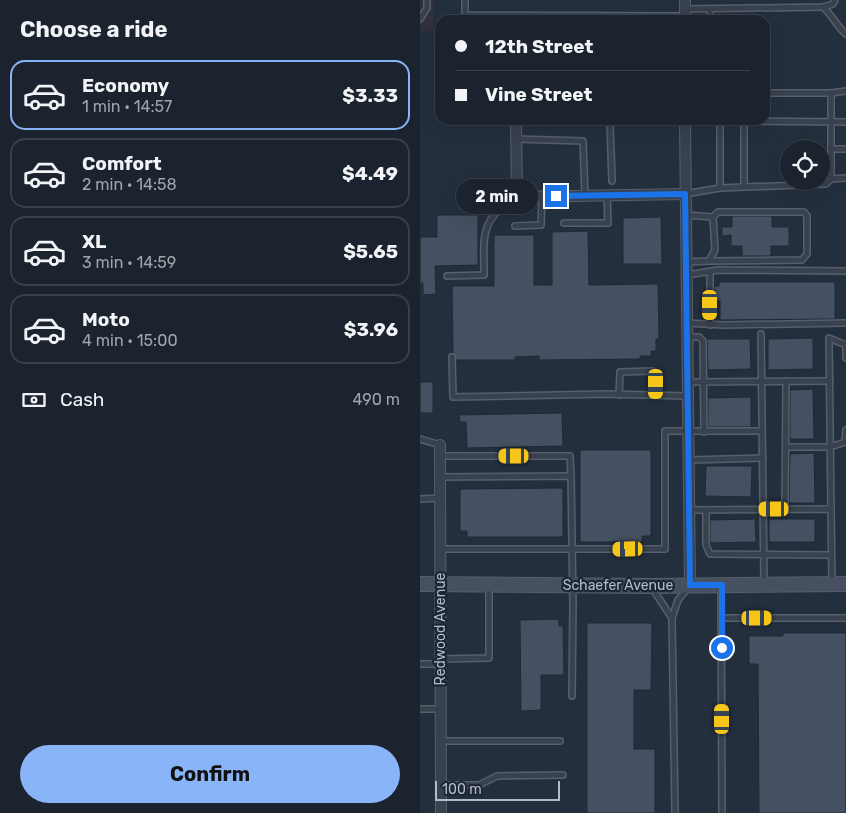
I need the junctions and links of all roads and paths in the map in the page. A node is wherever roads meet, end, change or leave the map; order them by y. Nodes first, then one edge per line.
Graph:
1 (427, 0) edge
2 (465, 0) edge
3 (835, 0) edge
4 (823, 7) junction
5 (710, 8) junction
6 (685, 11) edge
7 (710, 15) edge
8 (420, 19) edge
9 (846, 34) edge
10 (846, 91) edge
11 (770, 93) edge
12 (831, 93) junction
13 (770, 121) edge
14 (831, 122) junction
15 (846, 122) edge
16 (516, 125) edge
17 (610, 125) edge
18 (685, 125) edge
19 (720, 125) edge
20 (744, 125) edge
21 (516, 139) junction
22 (831, 149) junction
23 (846, 149) edge
24 (846, 178) edge
25 (831, 179) junction
26 (612, 181) dead end
27 (744, 187) junction
28 (720, 188) junction
29 (685, 194) junction
30 (608, 195) junction
31 (517, 196) junction
32 (542, 196) junction
33 (585, 196) junction
34 (686, 215) junction
35 (713, 216) junction
36 (564, 224) dead end
37 (515, 226) dead end
38 (709, 261) junction
39 (686, 262) junction
40 (846, 271) edge
41 (710, 272) junction
42 (686, 275) junction
43 (447, 276) dead end
44 (687, 323) junction
45 (846, 323) edge
46 (710, 325) junction
47 (761, 334) dead end
48 (687, 337) junction
49 (452, 357) dead end
50 (846, 358) edge
51 (762, 381) junction
52 (786, 381) junction
53 (830, 381) junction
54 (688, 382) junction
55 (703, 382) junction
56 (619, 395) junction
57 (656, 395) junction
58 (688, 396) junction
59 (846, 430) edge
60 (762, 431) junction
61 (688, 432) junction
62 (704, 432) junction
63 (420, 439) edge
64 (440, 445) joint
65 (786, 447) junction
66 (830, 447) junction
67 (440, 456) junction
68 (763, 458) junction
69 (689, 460) junction
70 (571, 476) junction
71 (440, 477) junction
72 (440, 498) junction
73 (420, 499) edge
74 (831, 508) junction
75 (763, 509) junction
76 (785, 509) junction
77 (689, 510) junction
78 (706, 510) junction
79 (440, 549) junction
80 (572, 550) junction
81 (764, 555) junction
82 (831, 555) junction
83 (420, 584) edge
84 (440, 584) junction
85 (489, 584) junction
86 (832, 584) junction
87 (846, 584) edge
88 (573, 585) junction
89 (690, 585) junction
90 (722, 585) junction
91 (764, 585) junction
92 (650, 586) junction
93 (672, 618) junction
94 (722, 618) junction
95 (846, 618) edge
96 (440, 662) junction
97 (420, 664) edge
98 (572, 696) dead end
99 (420, 709) edge
100 (440, 709) junction
101 (440, 741) junction
102 (560, 741) dead end
103 (562, 775) dead end
104 (441, 785) junction
105 (441, 813) edge
106 (675, 813) edge
107 (722, 813) edge

1 - 8 lane
2 - 6 lane
3 - 4 lane
4 - 5 lane
4 - 9 lane
5 - 6 lane
5 - 7 lane
10 - 12 lane
11 - 12 lane
12 - 14 lane
13 - 14 lane
14 - 15 lane
14 - 22 lane
16 - 21 street
17 - 26 lane
18 - 29 street
19 - 28 lane
20 - 27 lane
21 - 31 street
21 - 33 lane
22 - 23 lane
22 - 25 lane
24 - 25 lane
25 - 27 lane
27 - 28 lane
28 - 29 lane
29 - 30 street
29 - 34 street
30 - 33 street
30 - 36 lane
31 - 32 street
31 - 43 lane
32 - 33 street
32 - 37 lane
34 - 35 lane
34 - 39 street
35 - 38 lane
35 - 38 lane
38 - 39 lane
39 - 42 street
40 - 41 lane
41 - 42 lane
41 - 46 lane
42 - 44 street
44 - 46 lane
44 - 48 street
45 - 46 lane
47 - 51 lane
48 - 54 street
48 - 55 lane
49 - 56 lane
50 - 53 lane
51 - 52 lane
51 - 55 lane
51 - 60 lane
52 - 53 lane
52 - 65 lane
53 - 66 lane
54 - 55 lane
54 - 58 street
55 - 62 lane
56 - 57 lane
56 - 57 lane
57 - 58 lane
58 - 61 street
59 - 66 lane
60 - 62 lane
60 - 68 lane
61 - 62 lane
61 - 69 street
61 - 80 lane
63 - 64 lane
64 - 67 street, Redwood Avenue
65 - 66 lane
65 - 76 lane
66 - 74 lane
67 - 70 lane
67 - 71 street, Redwood Avenue
68 - 69 lane
68 - 75 lane
69 - 77 street
70 - 71 lane
70 - 80 lane
71 - 72 street, Redwood Avenue
72 - 73 lane
72 - 79 street, Redwood Avenue
74 - 76 lane
74 - 82 lane
75 - 76 lane
75 - 78 lane
75 - 81 lane
77 - 78 lane
77 - 89 street
78 - 81 lane
79 - 80 lane
79 - 84 street, Redwood Avenue
80 - 88 lane
81 - 82 lane
81 - 91 lane
82 - 86 lane
83 - 84 street, Schaefer Avenue
84 - 85 street, Schaefer Avenue
84 - 96 street, Redwood Avenue
85 - 88 street, Schaefer Avenue
85 - 96 lane
86 - 87 street, Schaefer Avenue
86 - 91 street, Schaefer Avenue
88 - 92 street, Schaefer Avenue
88 - 98 lane
89 - 90 street, Schaefer Avenue
89 - 92 street, Schaefer Avenue
89 - 93 lane
90 - 91 street, Schaefer Avenue
90 - 94 lane
92 - 93 lane
93 - 106 lane
94 - 95 lane
94 - 107 lane
96 - 97 lane
96 - 100 street, Redwood Avenue
99 - 100 lane
100 - 101 street, Redwood Avenue
101 - 102 lane
101 - 104 street, Redwood Avenue
103 - 104 lane
104 - 105 street, Redwood Avenue

